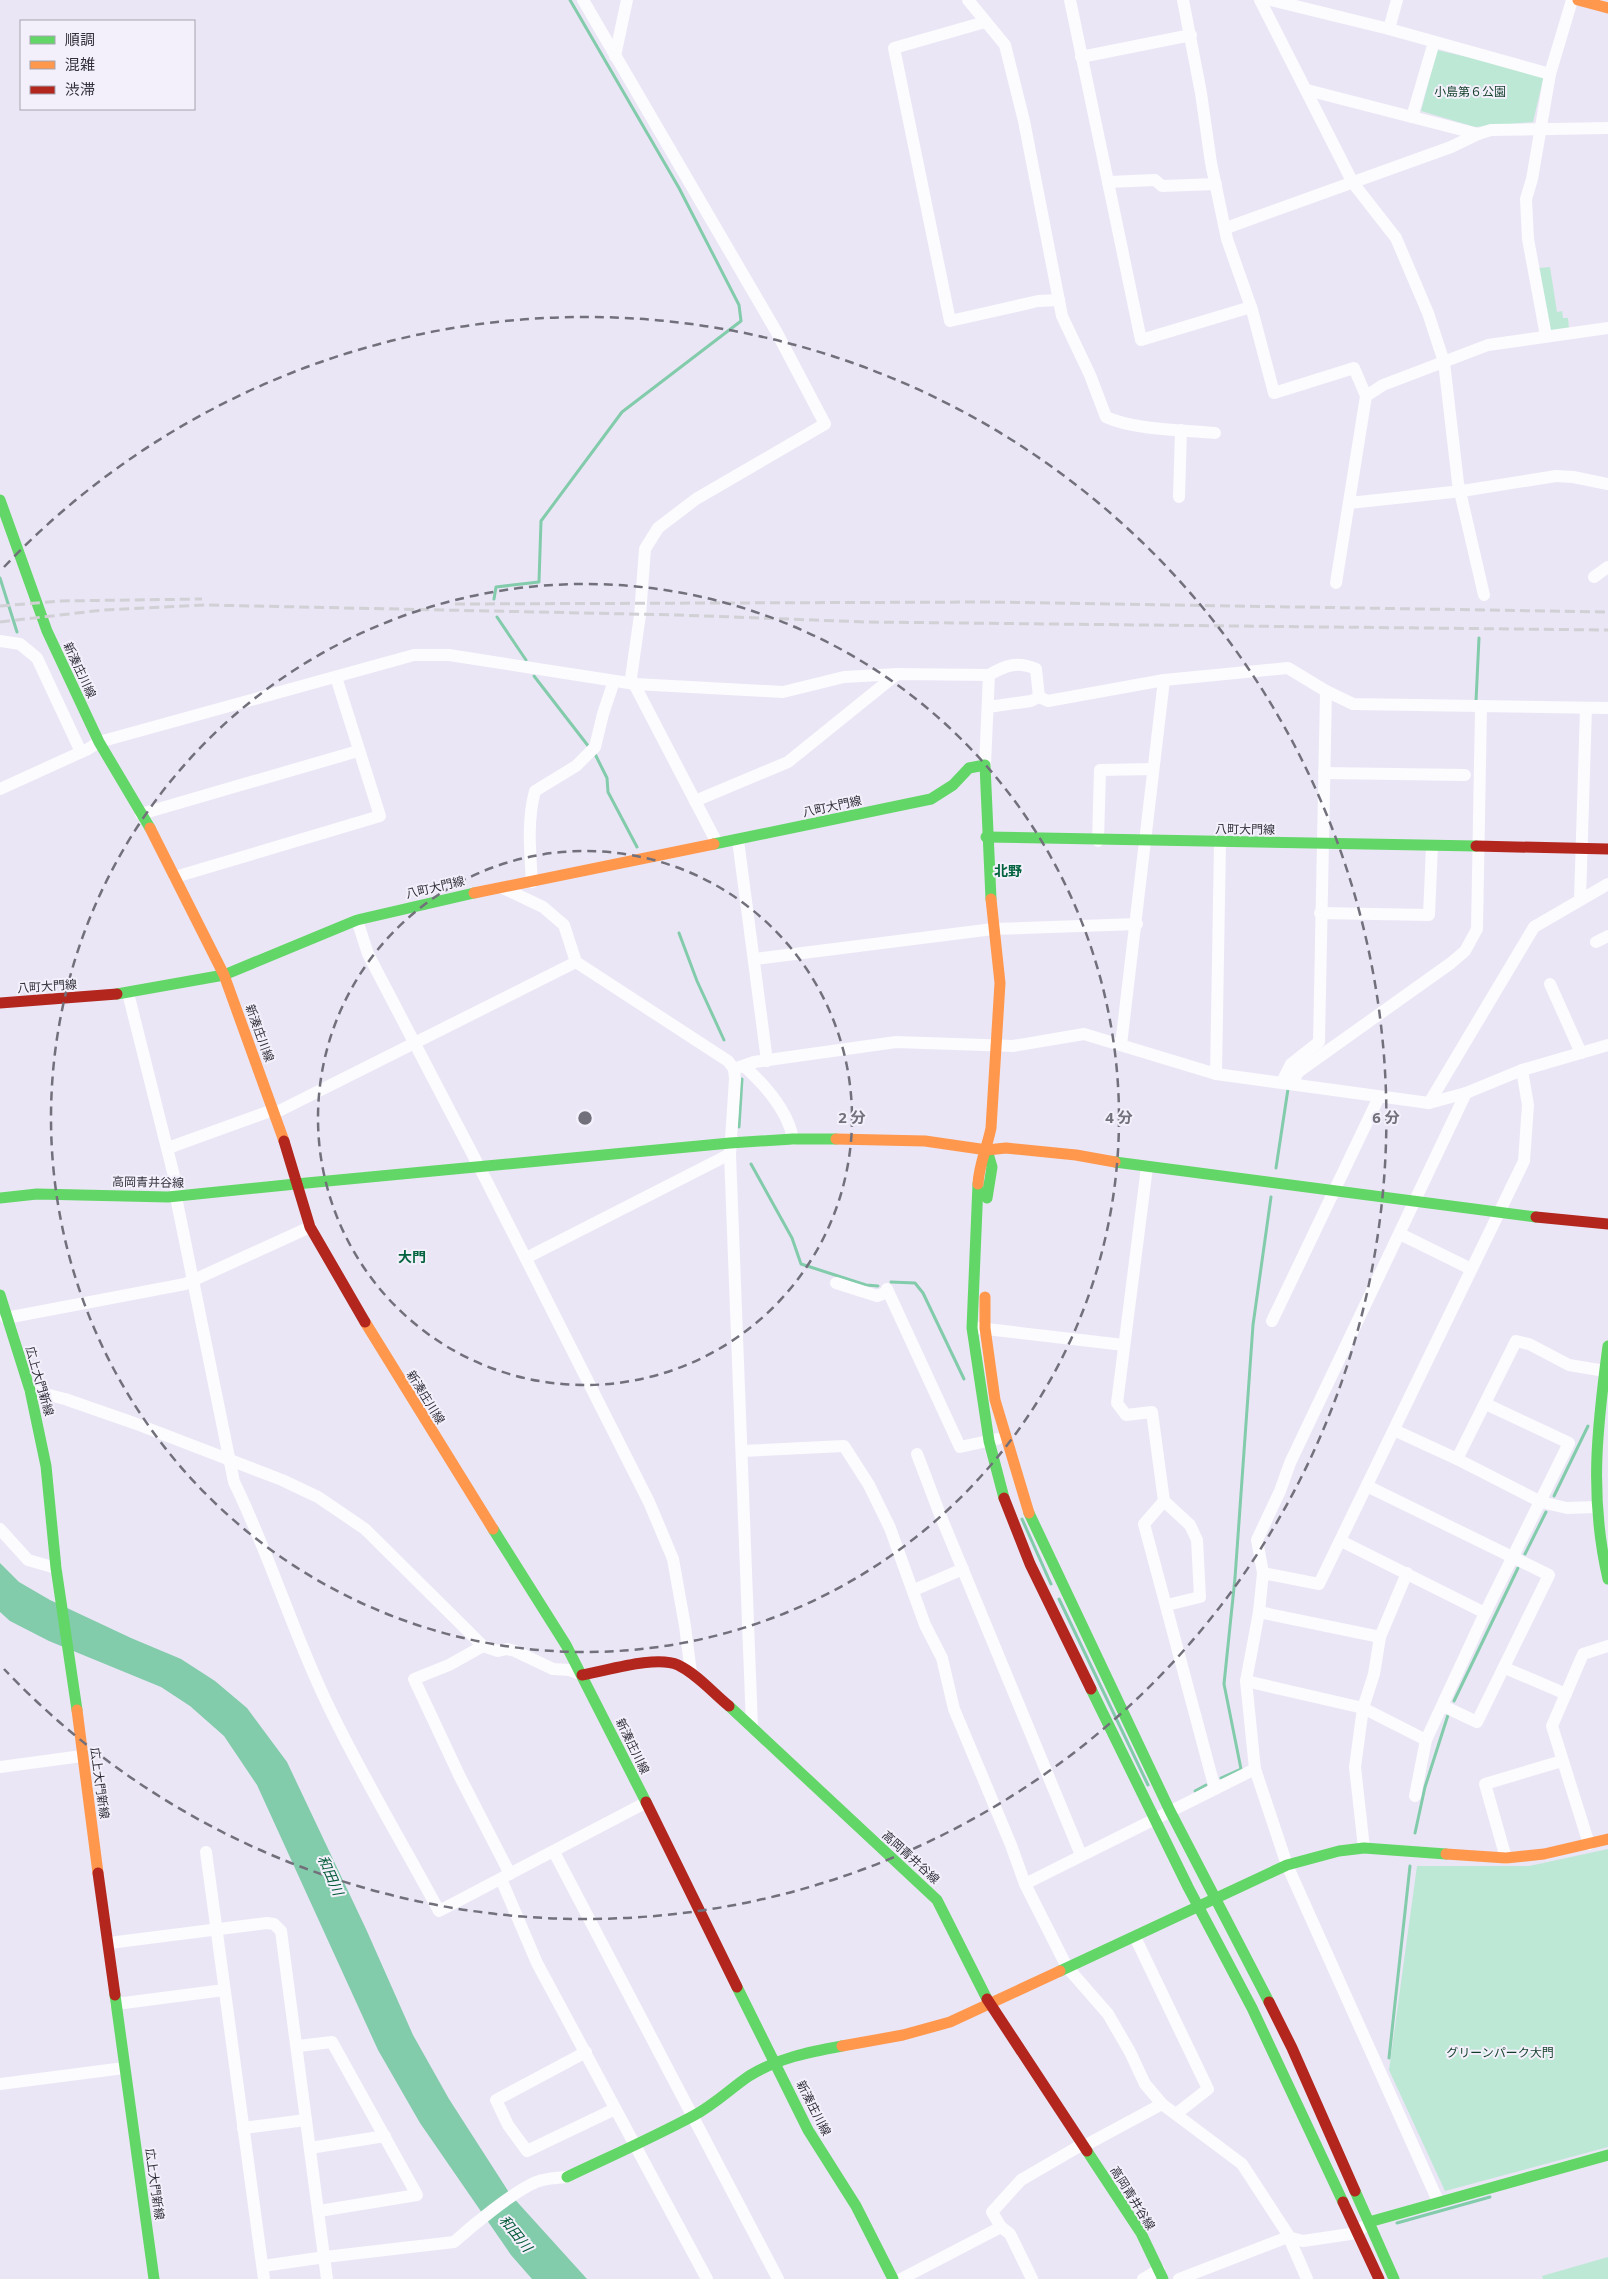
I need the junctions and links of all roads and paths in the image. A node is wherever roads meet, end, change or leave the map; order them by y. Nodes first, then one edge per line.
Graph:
1 (583, 0) edge
2 (627, 0) edge
3 (968, 0) edge
4 (1070, 0) edge
5 (1183, 0) edge
6 (1260, 0) edge
7 (1271, 0) edge
8 (1397, 0) edge
9 (1572, 0) edge
10 (1578, 0) edge
11 (1608, 8) edge
12 (985, 22) junction
13 (1389, 30) junction
14 (1191, 35) junction
15 (1434, 42) junction
16 (615, 56) junction
17 (1081, 57) junction
18 (1550, 74) junction
19 (1308, 90) junction
20 (1412, 117) junction
21 (1540, 128) junction
22 (1608, 128) edge
23 (1478, 134) junction
24 (1108, 182) junction
25 (1353, 183) junction
26 (1216, 184) junction
27 (1226, 228) junction
28 (1059, 300) junction
29 (1251, 307) junction
30 (1608, 328) edge
31 (1546, 336) junction
32 (1444, 362) junction
33 (1366, 396) junction
34 (1181, 430) junction
35 (1215, 433) dead end
36 (1608, 484) edge
37 (1462, 491) junction
38 (1179, 497) dead end
39 (0, 500) edge
40 (1349, 503) junction
41 (1608, 567) edge
42 (1594, 577) dead end
43 (1336, 583) dead end
44 (1484, 595) dead end
45 (0, 641) edge
46 (897, 674) junction
47 (989, 675) junction
48 (336, 677) junction
49 (1164, 680) junction
50 (614, 681) junction
51 (635, 684) junction
52 (1326, 691) junction
53 (1039, 697) junction
54 (988, 707) junction
55 (1481, 707) junction
56 (1586, 708) junction
57 (1608, 708) edge
58 (99, 742) junction
59 (358, 751) junction
60 (81, 752) junction
61 (985, 765) junction
62 (1153, 769) junction
63 (1324, 773) junction
64 (1465, 775) dead end
65 (0, 789) edge
66 (695, 801) junction
67 (141, 814) junction
68 (986, 837) junction
69 (738, 840) junction
70 (1146, 840) junction
71 (1098, 841) junction
72 (717, 843) junction
73 (1220, 843) junction
74 (1322, 845) junction
75 (1432, 846) junction
76 (1480, 847) junction
77 (1581, 848) junction
78 (1608, 849) edge
79 (175, 877) junction
80 (532, 882) junction
81 (1608, 884) edge
82 (503, 888) junction
83 (1580, 900) junction
84 (1320, 914) junction
85 (357, 920) junction
86 (1137, 924) junction
87 (993, 929) junction
88 (1608, 936) edge
89 (1596, 942) dead end
90 (755, 958) junction
91 (576, 962) junction
92 (224, 975) junction
93 (1550, 984) dead end
94 (128, 994) junction
95 (0, 1003) edge
96 (416, 1043) junction
97 (1121, 1045) junction
98 (997, 1046) junction
99 (1608, 1046) edge
100 (1581, 1053) junction
101 (768, 1061) junction
102 (739, 1068) junction
103 (1522, 1070) junction
104 (1216, 1074) junction
105 (1282, 1082) junction
106 (1296, 1084) junction
107 (1466, 1092) junction
108 (1379, 1097) junction
109 (1429, 1102) junction
110 (274, 1112) junction
111 (793, 1139) junction
112 (168, 1148) junction
113 (730, 1149) junction
114 (987, 1150) junction
115 (1147, 1167) junction
116 (480, 1168) junction
117 (296, 1184) junction
118 (1333, 1191) junction
119 (176, 1197) junction
120 (0, 1198) edge
121 (1415, 1201) junction
122 (1499, 1213) junction
123 (1608, 1224) edge
124 (310, 1227) junction
125 (1400, 1234) junction
126 (526, 1258) junction
127 (1471, 1269) junction
128 (194, 1281) junction
129 (836, 1283) dead end
130 (0, 1295) edge
131 (6, 1318) junction
132 (1272, 1321) dead end
133 (979, 1328) junction
134 (1124, 1345) junction
135 (1608, 1346) edge
136 (1604, 1371) junction
137 (30, 1390) junction
138 (1486, 1404) junction
139 (1394, 1430) junction
140 (1004, 1437) junction
141 (989, 1441) junction
142 (742, 1451) junction
143 (918, 1454) dead end
144 (1457, 1459) junction
145 (228, 1460) junction
146 (1367, 1486) junction
147 (1164, 1501) junction
148 (1541, 1502) junction
149 (1595, 1508) junction
150 (0, 1529) edge
151 (1341, 1541) junction
152 (1512, 1557) junction
153 (56, 1568) junction
154 (963, 1569) junction
155 (1263, 1573) junction
156 (1407, 1573) junction
157 (1608, 1579) edge
158 (914, 1590) junction
159 (1167, 1605) junction
160 (1260, 1612) junction
161 (1486, 1613) junction
162 (1380, 1637) junction
163 (483, 1646) junction
164 (1608, 1646) edge
165 (1505, 1668) junction
166 (691, 1673) junction
167 (582, 1675) junction
168 (1246, 1681) junction
169 (1566, 1694) junction
170 (1443, 1706) junction
171 (1362, 1708) junction
172 (752, 1727) junction
173 (1426, 1740) junction
174 (82, 1756) junction
175 (1562, 1761) junction
176 (0, 1767) edge
177 (1255, 1769) junction
178 (1215, 1789) junction
179 (1414, 1796) dead end
180 (645, 1803) junction
181 (1170, 1811) junction
182 (1156, 1819) junction
183 (1608, 1839) edge
184 (1589, 1844) junction
185 (1364, 1848) junction
186 (206, 1852) dead end
187 (554, 1852) junction
188 (1081, 1855) junction
189 (1506, 1858) junction
190 (1287, 1865) junction
191 (506, 1876) junction
192 (1024, 1884) junction
193 (1215, 1899) junction
194 (1199, 1907) junction
195 (216, 1930) junction
196 (1135, 1937) junction
197 (109, 1943) junction
198 (1067, 1967) junction
199 (224, 1990) junction
200 (116, 2004) junction
201 (989, 2004) junction
202 (298, 2046) junction
203 (586, 2052) junction
204 (775, 2062) junction
205 (124, 2068) junction
206 (0, 2084) edge
207 (1162, 2104) junction
208 (615, 2108) junction
209 (1176, 2114) junction
210 (693, 2116) junction
211 (306, 2120) junction
212 (243, 2128) junction
213 (384, 2136) junction
214 (635, 2143) junction
215 (1084, 2146) junction
216 (310, 2148) junction
217 (1608, 2155) edge
218 (567, 2177) joint
219 (1438, 2201) junction
220 (319, 2211) junction
221 (1368, 2222) junction
222 (1001, 2226) junction
223 (1357, 2233) junction
224 (1288, 2236) junction
225 (325, 2256) junction
226 (264, 2273) edge
227 (1161, 2275) edge
228 (154, 2279) edge
229 (327, 2279) edge
230 (707, 2279) edge
231 (778, 2279) edge
232 (893, 2279) edge
233 (901, 2279) edge
234 (1032, 2279) edge
235 (1143, 2279) edge
236 (1179, 2279) edge
237 (1307, 2279) edge
238 (1379, 2279) edge
239 (1394, 2279) edge

1 - 16 street
2 - 16 street
3 - 12 street
4 - 17 street
5 - 14 street
6 - 19 street
7 - 13 street
8 - 13 street
9 - 18 street
10 - 11 main road
12 - 28 street
12 - 28 street
13 - 15 street
14 - 17 street
14 - 26 street
15 - 18 street
15 - 20 street
16 - 51 street
17 - 24 street
18 - 21 street
19 - 20 street
19 - 25 street
20 - 23 street
21 - 22 street
21 - 23 street
21 - 31 street
23 - 25 street
24 - 26 street
24 - 29 street
25 - 27 street
25 - 32 street
26 - 27 street
27 - 29 street
28 - 34 street
29 - 33 street
30 - 31 street
31 - 32 street
32 - 33 street
32 - 37 street
33 - 40 street
34 - 35 street
34 - 38 street
36 - 37 street
37 - 40 street
37 - 44 street
39 - 58 main road, 新湊庄川線
40 - 43 street
41 - 42 street
45 - 60 street
46 - 47 street
46 - 51 street
46 - 66 street
47 - 53 street
47 - 54 street
48 - 50 street
48 - 58 street
48 - 59 street
49 - 52 street
49 - 53 street
49 - 62 street
50 - 51 street
50 - 80 street
51 - 66 street
52 - 55 street
52 - 63 street
53 - 54 street
54 - 61 street
55 - 56 street
55 - 76 street
56 - 57 street
56 - 77 street
58 - 60 street
58 - 67 main road, 新湊庄川線
59 - 67 street
59 - 79 street
60 - 65 street
61 - 68 main road
61 - 69 main road, 八町大門線
62 - 70 street
62 - 71 street
63 - 64 street
63 - 74 street
66 - 72 street
67 - 79 main road, 新湊庄川線
68 - 71 main road, 八町大門線
68 - 87 main road
69 - 72 main road, 八町大門線
69 - 90 street
70 - 71 main road, 八町大門線
70 - 73 main road, 八町大門線
70 - 86 street
72 - 80 main road, 八町大門線
73 - 74 main road, 八町大門線
73 - 104 street
74 - 75 main road, 八町大門線
74 - 84 street
75 - 76 main road, 八町大門線
75 - 84 street
76 - 77 main road, 八町大門線
76 - 106 street
77 - 78 main road, 八町大門線
77 - 83 street
79 - 92 main road, 新湊庄川線
80 - 82 main road, 八町大門線
81 - 83 street
82 - 85 main road, 八町大門線
82 - 91 street
83 - 109 street
84 - 105 street
85 - 92 main road, 八町大門線
85 - 96 street
86 - 87 street
86 - 97 street
87 - 90 street
87 - 98 main road
88 - 89 street
90 - 101 street
91 - 96 street
91 - 102 street
92 - 94 main road, 八町大門線
92 - 110 main road, 新湊庄川線
93 - 100 street
94 - 95 main road, 八町大門線
94 - 112 street
96 - 110 street
96 - 116 street
97 - 98 street
97 - 104 street
98 - 101 street
98 - 114 main road
99 - 100 street
100 - 103 street
101 - 102 street
102 - 111 street
102 - 113 street
103 - 107 street
103 - 122 street
104 - 105 street
105 - 106 street
106 - 108 street
107 - 109 street
107 - 121 street
108 - 109 street
108 - 118 street
110 - 112 street
110 - 117 main road, 新湊庄川線
111 - 113 main road, 高岡青井谷線
111 - 114 main road, 高岡青井谷線
112 - 119 street
113 - 116 main road, 高岡青井谷線
113 - 126 street
113 - 142 street
114 - 115 main road, 高岡青井谷線
114 - 133 main road
115 - 118 main road, 高岡青井谷線
115 - 134 street
116 - 117 main road, 高岡青井谷線
116 - 126 street
117 - 119 main road, 高岡青井谷線
117 - 124 main road, 新湊庄川線
118 - 121 main road, 高岡青井谷線
118 - 132 street
119 - 120 main road, 高岡青井谷線
119 - 128 street
121 - 122 main road, 高岡青井谷線
121 - 125 street
122 - 123 main road, 高岡青井谷線
122 - 127 street
124 - 128 street
124 - 167 main road, 新湊庄川線
125 - 127 street
125 - 155 street
126 - 166 street
127 - 139 street
128 - 131 street
128 - 145 street
129 - 141 street
130 - 131 main road, 広上大門新線
131 - 137 main road, 広上大門新線
133 - 134 street
133 - 140 main road
133 - 141 main road
134 - 147 street
135 - 136 main road
136 - 138 street
136 - 149 main road
137 - 145 street
137 - 153 main road, 広上大門新線
138 - 144 street
138 - 148 street
139 - 144 street
139 - 146 street
140 - 141 street
140 - 181 main road
141 - 182 main road
142 - 158 street
142 - 172 street
143 - 154 street
144 - 148 street
145 - 163 street
145 - 191 street
146 - 151 street
146 - 152 street
147 - 159 street
147 - 159 street
148 - 149 street
148 - 152 street
149 - 157 main road
150 - 153 street
151 - 155 street
151 - 156 street
152 - 161 street
152 - 165 street
153 - 174 main road, 広上大門新線
154 - 158 street
154 - 188 street
155 - 160 street
156 - 161 street
156 - 162 street
158 - 192 street
159 - 178 street
160 - 162 street
160 - 168 street
161 - 170 street
162 - 171 street
163 - 167 street
163 - 191 street
164 - 169 street
165 - 169 street
165 - 170 street
166 - 167 main road, 高岡青井谷線
166 - 172 main road, 高岡青井谷線
167 - 180 main road, 新湊庄川線
168 - 171 street
168 - 177 street
169 - 175 street
170 - 173 street
171 - 173 street
171 - 185 street
172 - 201 main road, 高岡青井谷線
173 - 179 street
174 - 176 street
174 - 197 main road, 広上大門新線
175 - 184 street
175 - 189 street
177 - 178 street
177 - 190 street
178 - 181 street
180 - 187 street
180 - 204 main road, 新湊庄川線
181 - 182 street
181 - 193 main road
182 - 188 street
182 - 194 main road
183 - 184 main road
184 - 189 main road
185 - 189 main road
185 - 190 main road
186 - 195 street
187 - 191 street
187 - 210 street
188 - 192 street
190 - 193 main road
190 - 219 street
191 - 203 street
192 - 198 street
193 - 194 main road
193 - 221 main road
194 - 196 main road
194 - 223 main road
195 - 197 street
195 - 199 street
195 - 202 street
196 - 198 main road
196 - 209 street
197 - 200 main road, 広上大門新線
198 - 201 main road
198 - 207 street
199 - 200 street
199 - 212 street
200 - 205 main road, 広上大門新線
201 - 204 main road
201 - 215 main road, 高岡青井谷線
202 - 211 street
202 - 213 street
203 - 208 street
203 - 208 street
204 - 210 main road
204 - 232 main road, 新湊庄川線
205 - 206 street
205 - 228 main road, 広上大門新線
207 - 209 street
207 - 215 street
208 - 214 street
209 - 224 street
210 - 214 main road
210 - 231 street
211 - 212 street
211 - 216 street
212 - 226 street
213 - 216 street
213 - 220 street
214 - 218 main road
214 - 230 street
215 - 222 street
215 - 227 main road, 高岡青井谷線
216 - 220 street
217 - 219 main road
218 - 225 street
219 - 221 main road
220 - 225 street
221 - 223 street
221 - 239 main road
222 - 233 street
222 - 234 street
223 - 224 street
223 - 238 main road
224 - 236 street
224 - 237 street
225 - 226 street
225 - 229 street
227 - 235 street

